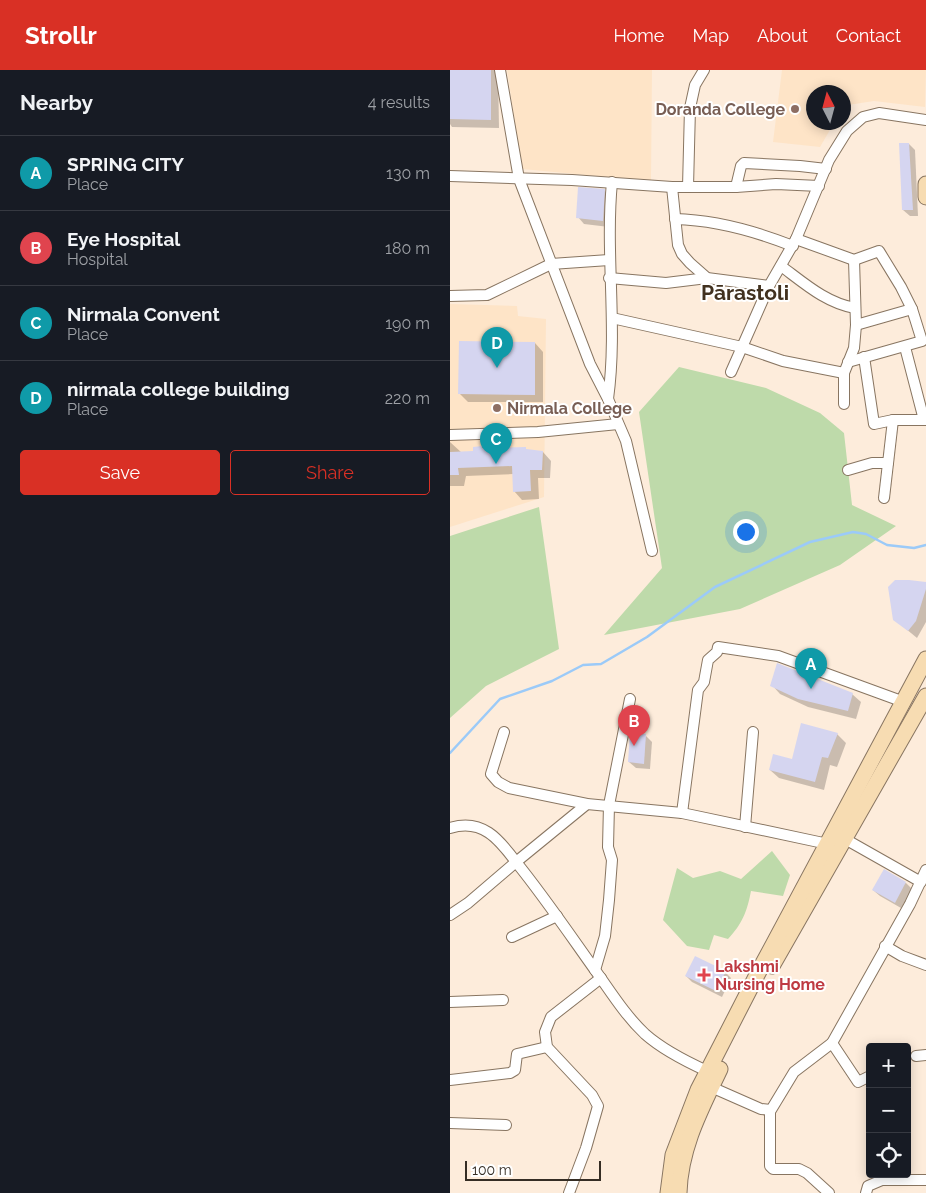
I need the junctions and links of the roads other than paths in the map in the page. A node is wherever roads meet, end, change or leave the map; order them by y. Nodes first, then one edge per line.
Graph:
1 (500, 70) edge
2 (704, 70) edge
3 (926, 120) edge
4 (826, 169) junction
5 (450, 176) edge
6 (519, 179) junction
7 (612, 182) junction
8 (819, 186) junction
9 (672, 187) junction
10 (736, 187) junction
11 (688, 188) junction
12 (675, 219) junction
13 (794, 243) junction
14 (609, 260) junction
15 (854, 260) junction
16 (551, 264) junction
17 (781, 266) junction
18 (609, 278) junction
19 (707, 278) junction
20 (769, 286) junction
21 (450, 296) edge
22 (855, 308) junction
23 (912, 309) junction
24 (612, 318) junction
25 (856, 325) junction
26 (742, 347) junction
27 (905, 347) junction
28 (864, 357) junction
29 (848, 362) junction
30 (731, 372) dead end
31 (844, 373) junction
32 (608, 399) junction
33 (844, 404) dead end
34 (893, 420) junction
35 (925, 420) edge
36 (618, 424) junction
37 (450, 435) edge
38 (888, 463) junction
39 (848, 470) dead end
40 (884, 498) dead end
41 (652, 551) dead end
42 (926, 659) edge
43 (926, 696) edge
44 (630, 699) dead end
45 (904, 702) junction
46 (504, 732) dead end
47 (753, 732) dead end
48 (587, 804) junction
49 (609, 805) junction
50 (682, 814) junction
51 (745, 827) junction
52 (450, 828) edge
53 (845, 839) junction
54 (828, 844) junction
55 (516, 862) junction
56 (926, 870) edge
57 (921, 882) junction
58 (450, 915) edge
59 (557, 916) junction
60 (512, 937) dead end
61 (885, 946) junction
62 (926, 965) edge
63 (598, 974) junction
64 (503, 1000) dead end
65 (450, 1002) edge
66 (832, 1043) junction
67 (547, 1047) junction
68 (707, 1071) junction
69 (866, 1078) edge
70 (450, 1080) edge
71 (711, 1087) junction
72 (770, 1110) junction
73 (450, 1123) edge
74 (506, 1125) dead end
75 (926, 1180) edge
76 (569, 1193) edge
77 (668, 1193) edge
78 (679, 1193) edge
79 (829, 1193) edge
80 (866, 1193) edge

1 - 6 street
2 - 11 street
3 - 4 street
4 - 8 street
4 - 10 street
5 - 6 street
6 - 7 street
6 - 16 street
7 - 9 street
7 - 14 street
8 - 10 street
8 - 13 street
9 - 11 street
9 - 12 street
10 - 11 street
12 - 13 street
12 - 19 street
13 - 15 street
13 - 17 street
14 - 16 street
14 - 18 street
15 - 22 street
15 - 23 street
16 - 21 street
16 - 32 street
17 - 20 street
17 - 22 street
18 - 19 street
18 - 24 street
19 - 20 street
20 - 26 street
22 - 25 street
23 - 25 street
23 - 27 street
24 - 26 street
24 - 32 street
25 - 29 street
26 - 30 street
26 - 31 street
27 - 28 street
27 - 35 street
28 - 29 street
28 - 34 street
29 - 31 street
31 - 33 street
32 - 36 street
34 - 35 street
34 - 38 street
36 - 37 street
36 - 41 street
38 - 39 street
38 - 40 street
42 - 45 main road
43 - 53 main road
44 - 49 street
45 - 50 street
45 - 54 main road
46 - 48 street
47 - 51 street
48 - 49 street
48 - 55 street
49 - 50 street
49 - 63 street
50 - 51 street
51 - 54 street
52 - 55 street
53 - 57 street
53 - 71 main road
54 - 68 main road
55 - 58 street
55 - 59 street
56 - 57 street
57 - 61 street
59 - 60 street
59 - 63 street
61 - 62 street
61 - 66 street
63 - 67 street
63 - 68 street
64 - 65 street
66 - 69 street
66 - 72 street
67 - 70 street
67 - 76 street
68 - 77 main road
71 - 72 street
71 - 78 main road
72 - 79 street
73 - 74 street
75 - 80 street

